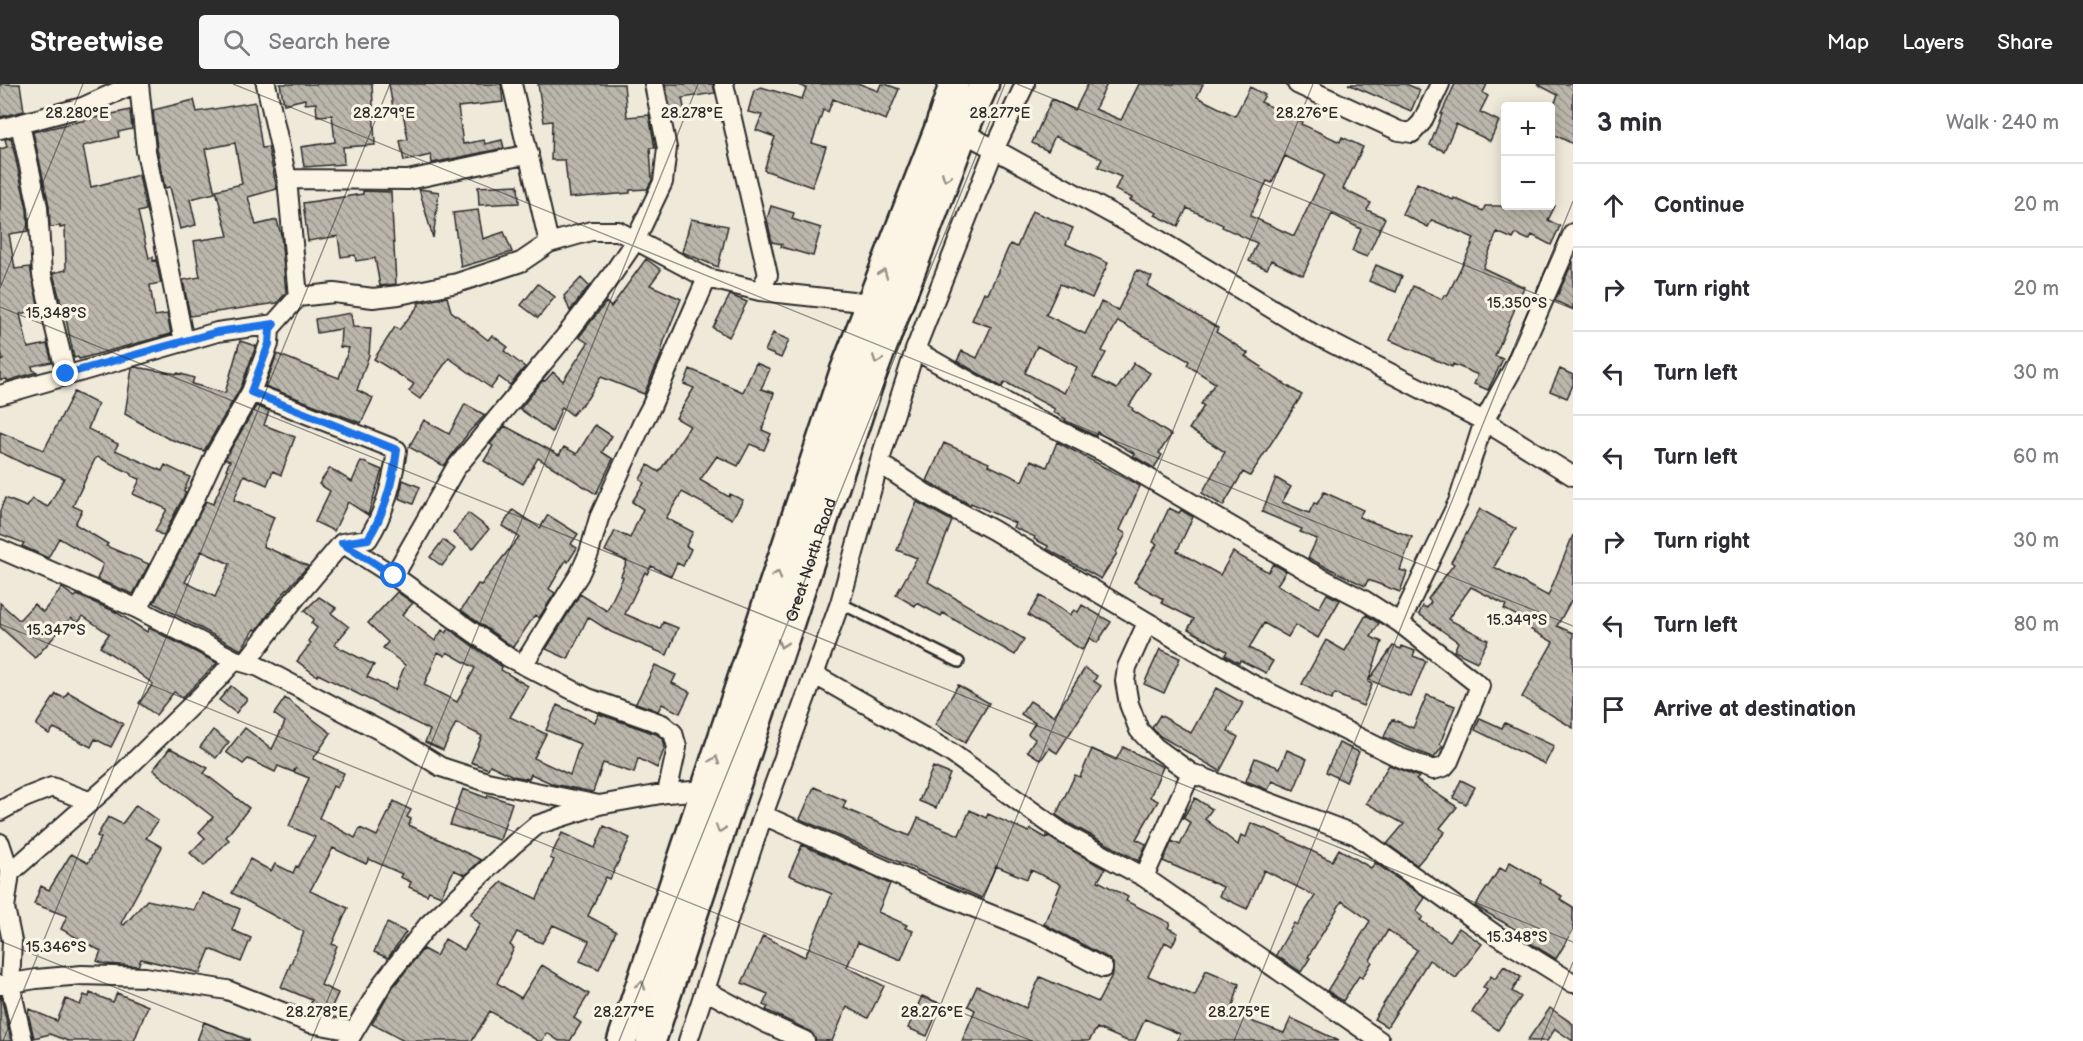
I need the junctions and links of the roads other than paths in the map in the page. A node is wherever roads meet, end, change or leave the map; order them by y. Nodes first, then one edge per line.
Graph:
1 (134, 84) edge
2 (139, 84) edge
3 (266, 84) edge
4 (512, 84) edge
5 (654, 84) edge
6 (724, 84) edge
7 (984, 84) edge
8 (1025, 84) edge
9 (1297, 84) edge
10 (1440, 84) edge
11 (950, 85) edge
12 (20, 124) junction
13 (0, 129) edge
14 (963, 132) junction
15 (994, 150) junction
16 (529, 154) junction
17 (287, 179) junction
18 (1573, 234) edge
19 (635, 241) junction
20 (549, 243) junction
21 (707, 278) junction
22 (760, 291) junction
23 (298, 297) junction
24 (871, 303) junction
25 (274, 324) junction
26 (184, 342) junction
27 (915, 350) junction
28 (66, 374) junction
29 (251, 392) junction
30 (0, 395) edge
31 (1484, 421) junction
32 (879, 463) junction
33 (1573, 476) edge
34 (342, 543) junction
35 (0, 549) edge
36 (394, 576) junction
37 (840, 603) junction
38 (138, 609) junction
39 (1400, 622) junction
40 (1147, 623) junction
41 (240, 661) junction
42 (959, 662) dead end
43 (523, 664) junction
44 (815, 675) junction
45 (1191, 773) junction
46 (705, 790) junction
47 (667, 793) junction
48 (91, 802) junction
49 (599, 805) junction
50 (0, 811) edge
51 (763, 814) junction
52 (0, 843) edge
53 (10, 873) junction
54 (1144, 877) junction
55 (1103, 968) dead end
56 (1573, 983) edge
57 (5, 985) edge
58 (705, 990) junction
59 (351, 1036) edge
60 (23, 1041) edge
61 (622, 1041) edge
62 (651, 1041) edge
63 (688, 1041) edge
64 (805, 1041) edge
65 (1380, 1041) edge

1 - 12 street
2 - 26 street
3 - 17 street
4 - 16 street
5 - 19 street
6 - 22 street
7 - 14 main road, Great North Road
8 - 15 street
9 - 10 street
24 -> 11 main road, Great North Road
12 - 13 street
12 - 28 street
14 - 15 street
14 -> 62 main road, Great North Road
15 - 27 street
15 - 31 street
16 - 17 street
16 - 20 street
17 - 23 street
18 - 31 street
19 - 20 street
19 - 21 street
19 - 36 street
20 - 23 street
21 - 22 street
21 - 43 street
22 - 24 street
23 - 25 street
46 -> 24 main road, Great North Road
25 - 26 street
25 - 29 street
26 - 28 street
27 - 32 street
27 - 39 street
28 - 30 street
29 - 34 street
29 - 38 street
31 - 33 street
31 - 39 street
32 - 37 street
32 - 40 street
34 - 36 street
34 - 41 street
35 - 38 street
36 - 43 street
37 - 42 lane
37 - 44 street
38 - 41 street
39 - 40 street
40 - 45 street
41 - 48 street
41 - 49 street
43 - 47 street
44 - 51 street
44 - 54 street
45 - 54 street
45 - 56 street
46 - 47 street
61 -> 46 main road, Great North Road
47 - 49 street
48 - 50 street
48 - 53 street
49 - 59 street
51 - 55 street
51 - 58 street
52 - 53 street
53 - 57 street
54 - 65 street
57 - 59 street
57 - 60 street
58 - 63 street
58 - 64 street

